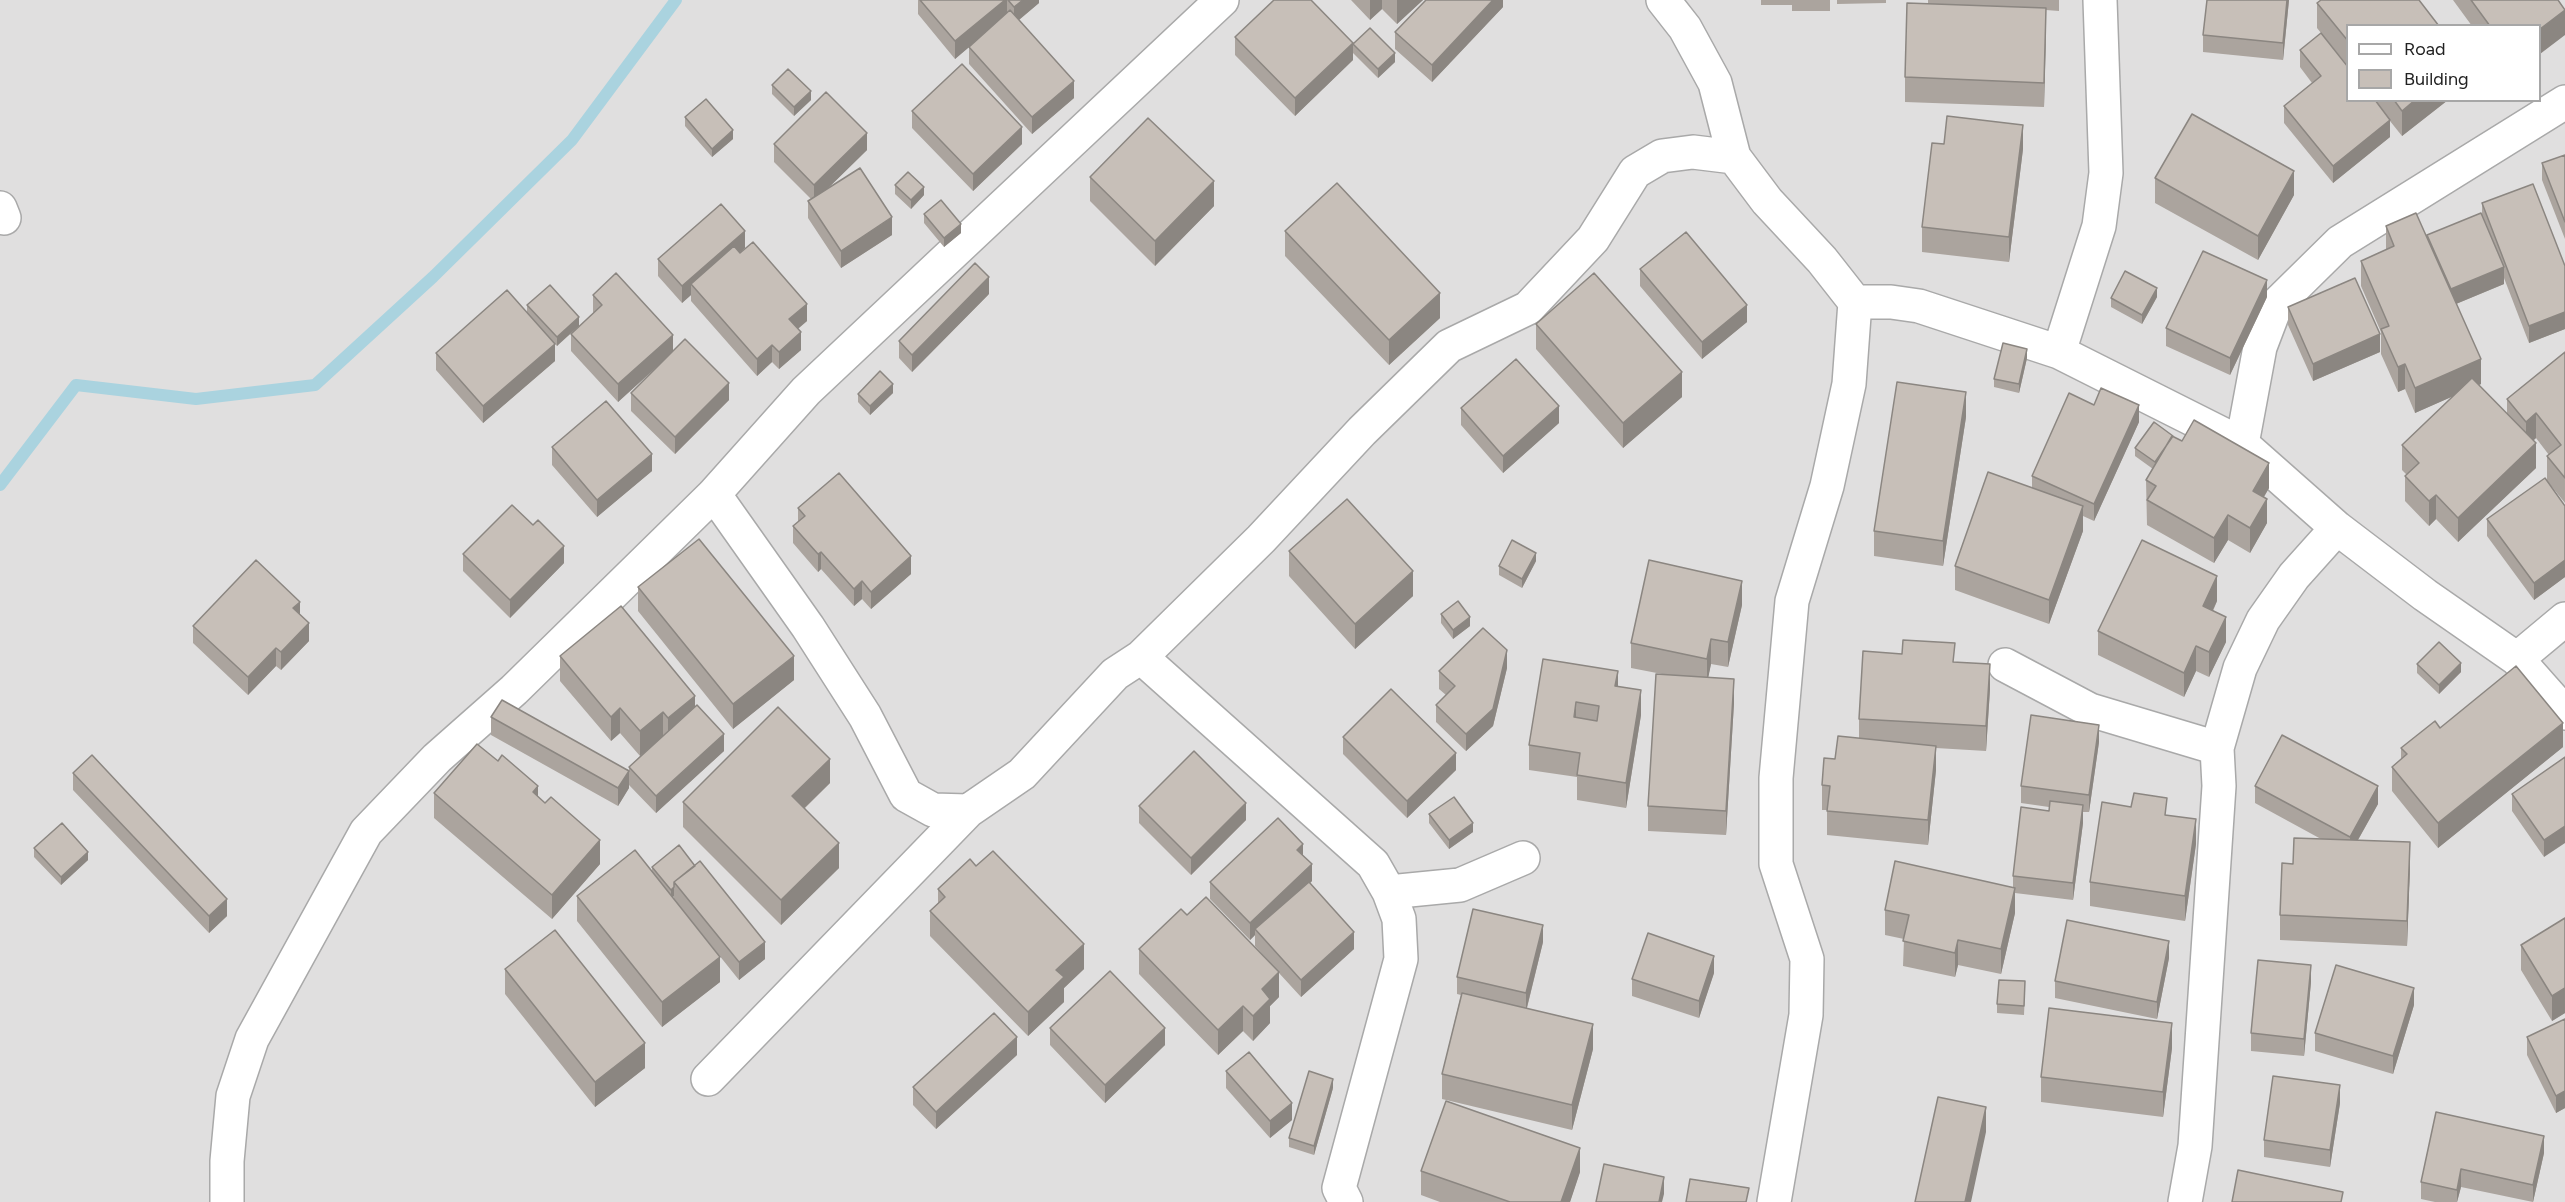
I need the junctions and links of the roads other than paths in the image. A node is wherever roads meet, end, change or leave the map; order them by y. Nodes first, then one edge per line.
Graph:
1 (1222, 0) edge
2 (1663, 0) edge
3 (2100, 0) edge
4 (2565, 102) edge
5 (1734, 158) junction
6 (1855, 302) junction
7 (2059, 352) junction
8 (2242, 444) junction
9 (714, 494) junction
10 (2337, 528) junction
11 (2565, 619) edge
12 (1141, 657) junction
13 (2517, 660) junction
14 (2005, 665) dead end
15 (2565, 713) edge
16 (2217, 748) junction
17 (968, 811) junction
18 (1523, 858) dead end
19 (1389, 892) junction
20 (708, 1079) dead end
21 (227, 1202) edge
22 (1346, 1202) edge
23 (1774, 1202) edge
24 (2184, 1202) edge

1 - 9 street
2 - 5 street
3 - 7 street
4 - 8 street
5 - 6 street
5 - 12 street
6 - 7 street
6 - 23 street
7 - 8 street
8 - 10 street
9 - 17 street
9 - 21 street
10 - 13 street
10 - 16 street
11 - 13 street
12 - 17 street
12 - 19 street
13 - 15 street
14 - 16 street
16 - 24 street
17 - 20 street
18 - 19 street
19 - 22 street

